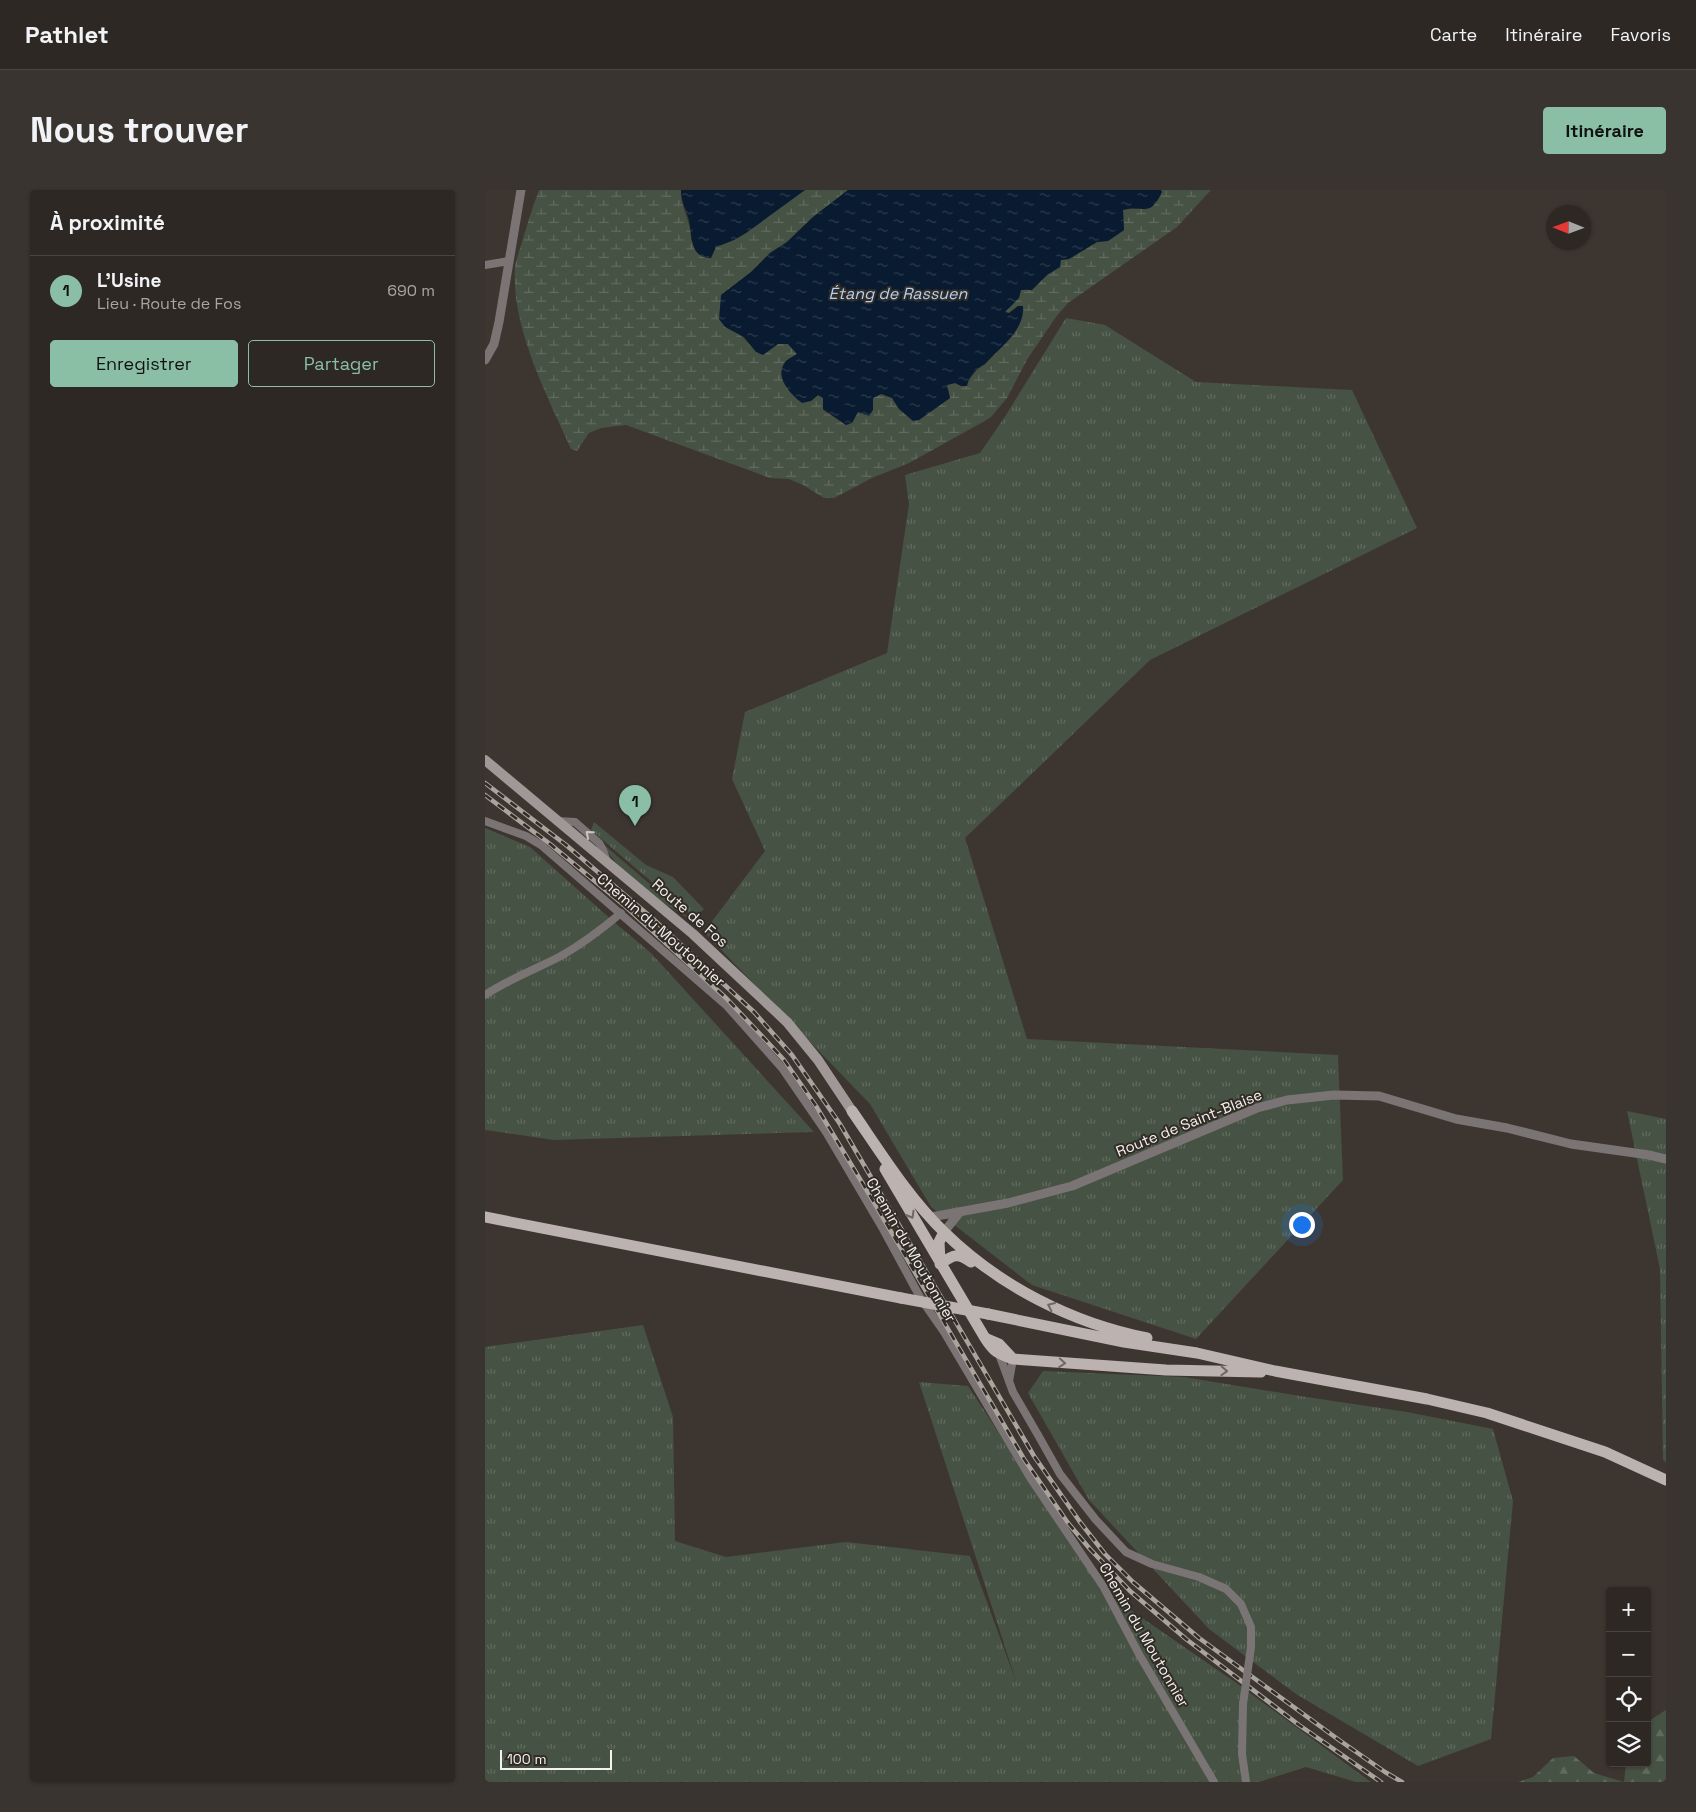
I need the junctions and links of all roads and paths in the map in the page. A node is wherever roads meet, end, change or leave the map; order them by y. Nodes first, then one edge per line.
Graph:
1 (521, 190) edge
2 (509, 261) junction
3 (485, 265) edge
4 (485, 360) edge
5 (485, 760) edge
6 (485, 821) edge
7 (621, 913) junction
8 (485, 995) edge
9 (852, 1111) junction
10 (1666, 1159) edge
11 (960, 1212) junction
12 (485, 1216) edge
13 (931, 1217) junction
14 (944, 1232) junction
15 (922, 1235) junction
16 (940, 1264) junction
17 (1024, 1292) junction
18 (985, 1338) junction
19 (1197, 1353) junction
20 (999, 1354) junction
21 (1013, 1359) junction
22 (1275, 1371) junction
23 (1009, 1381) junction
24 (1666, 1480) edge
25 (1214, 1782) edge
26 (1246, 1782) edge

1 - 2 street
2 - 3 street
2 - 4 street
5 - 9 main road, Route de Fos
6 - 7 street, Chemin du Moutonnier
7 - 8 street
7 - 25 street, Chemin du Moutonnier
9 - 13 main road
9 -> 15 main road
10 - 11 street, Route de Saint-Blaise
11 - 13 street, Route de Saint-Blaise
11 - 14 street
12 - 19 main road, bridge
13 - 14 main road
13 - 15 main road
14 - 15 main road
14 - 16 main road
14 - 17 main road
15 - 16 main road
16 - 17 main road
16 - 18 main road
19 -> 17 main road
18 - 20 main road
18 - 21 main road
19 - 22 main road
20 - 21 main road
20 - 23 street
21 -> 22 main road
21 - 23 street
22 - 24 main road
23 - 26 street, bridge

